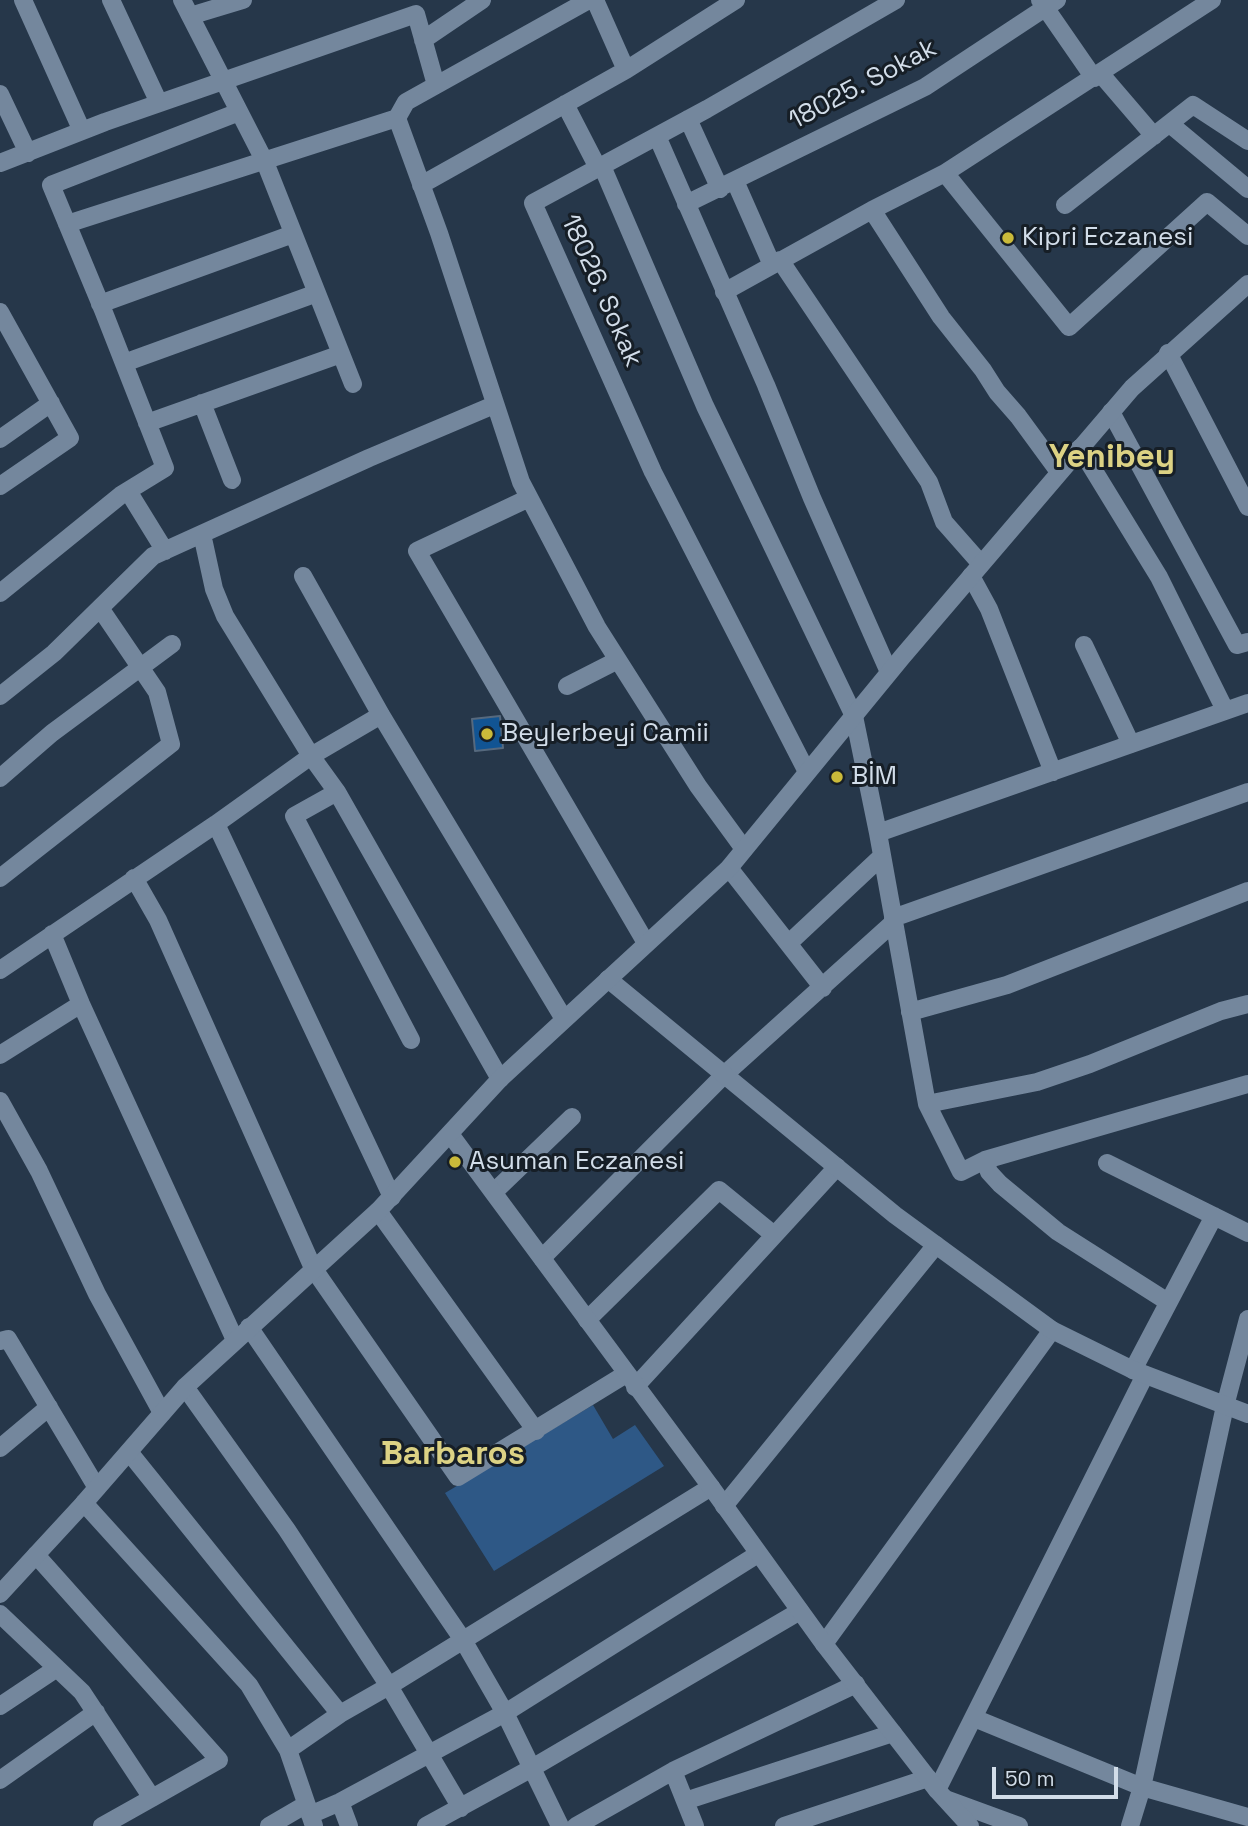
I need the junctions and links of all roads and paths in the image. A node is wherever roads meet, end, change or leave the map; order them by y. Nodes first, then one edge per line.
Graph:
1 (23, 0) edge
2 (111, 0) edge
3 (182, 0) edge
4 (243, 0) edge
5 (482, 0) edge
6 (589, 0) edge
7 (595, 0) edge
8 (736, 0) edge
9 (896, 0) edge
10 (1212, 0) edge
11 (1047, 2) edge
12 (190, 16) junction
13 (423, 40) junction
14 (626, 70) junction
15 (1097, 76) junction
16 (223, 80) junction
17 (436, 85) junction
18 (0, 94) edge
19 (159, 103) junction
20 (565, 104) junction
21 (239, 112) junction
22 (397, 118) junction
23 (688, 119) junction
24 (1170, 124) junction
25 (82, 131) junction
26 (657, 136) junction
27 (1154, 136) junction
28 (1248, 142) edge
29 (28, 153) junction
30 (265, 162) junction
31 (0, 163) edge
32 (600, 167) junction
33 (945, 173) junction
34 (421, 185) junction
35 (727, 185) junction
36 (1248, 189) edge
37 (687, 204) junction
38 (1065, 205) dead end
39 (872, 210) junction
40 (67, 224) junction
41 (293, 234) junction
42 (1248, 236) edge
43 (776, 262) junction
44 (1246, 290) edge
45 (724, 292) junction
46 (317, 293) junction
47 (100, 304) junction
48 (1, 318) edge
49 (1168, 353) junction
50 (341, 354) junction
51 (124, 363) junction
52 (353, 384) dead end
53 (51, 403) junction
54 (202, 403) junction
55 (494, 405) junction
56 (1111, 412) junction
57 (147, 423) junction
58 (0, 439) edge
59 (1080, 448) junction
60 (1059, 472) junction
61 (232, 480) dead end
62 (0, 486) edge
63 (128, 491) junction
64 (529, 498) junction
65 (1248, 507) edge
66 (202, 534) junction
67 (165, 551) junction
68 (976, 570) junction
69 (303, 576) dead end
70 (0, 593) edge
71 (100, 608) junction
72 (1248, 642) edge
73 (172, 644) dead end
74 (1084, 645) dead end
75 (618, 660) junction
76 (140, 667) junction
77 (889, 672) junction
78 (566, 686) dead end
79 (0, 696) edge
80 (1248, 703) edge
81 (1226, 710) junction
82 (381, 715) junction
83 (853, 716) junction
84 (1131, 744) junction
85 (311, 756) junction
86 (807, 772) junction
87 (1053, 772) junction
88 (0, 778) edge
89 (337, 792) junction
90 (1248, 792) edge
91 (216, 824) junction
92 (878, 833) junction
93 (744, 849) junction
94 (882, 856) junction
95 (729, 868) junction
96 (0, 878) edge
97 (134, 878) junction
98 (1248, 891) edge
99 (894, 920) junction
100 (52, 934) junction
101 (646, 943) junction
102 (789, 943) junction
103 (0, 970) edge
104 (608, 979) junction
105 (822, 988) junction
106 (81, 1003) junction
107 (1248, 1004) edge
108 (910, 1012) junction
109 (564, 1019) junction
110 (411, 1040) dead end
111 (0, 1055) edge
112 (724, 1075) junction
113 (500, 1079) junction
114 (1248, 1084) edge
115 (0, 1101) edge
116 (927, 1104) junction
117 (572, 1117) dead end
118 (450, 1134) junction
119 (985, 1160) junction
120 (1107, 1163) dead end
121 (836, 1167) junction
122 (494, 1192) junction
123 (392, 1197) junction
124 (378, 1211) junction
125 (1214, 1216) junction
126 (1248, 1233) edge
127 (774, 1235) junction
128 (936, 1245) junction
129 (542, 1258) junction
130 (313, 1268) junction
131 (1168, 1302) junction
132 (1248, 1319) edge
133 (587, 1320) junction
134 (1052, 1331) junction
135 (242, 1334) junction
136 (0, 1341) edge
137 (1139, 1373) junction
138 (631, 1380) junction
139 (185, 1387) junction
140 (1225, 1406) junction
141 (49, 1408) junction
142 (162, 1413) junction
143 (1248, 1414) edge
144 (536, 1431) junction
145 (0, 1448) edge
146 (129, 1452) junction
147 (711, 1487) junction
148 (97, 1488) junction
149 (84, 1503) junction
150 (724, 1506) junction
151 (758, 1554) junction
152 (36, 1555) junction
153 (0, 1594) edge
154 (800, 1611) junction
155 (0, 1614) edge
156 (463, 1640) junction
157 (824, 1644) junction
158 (57, 1668) junction
159 (856, 1685) junction
160 (389, 1686) junction
161 (0, 1706) edge
162 (96, 1712) junction
163 (505, 1713) junction
164 (340, 1714) junction
165 (974, 1718) junction
166 (893, 1733) junction
167 (288, 1750) junction
168 (429, 1754) junction
169 (532, 1768) junction
170 (673, 1771) junction
171 (0, 1780) edge
172 (1142, 1787) junction
173 (938, 1789) junction
174 (152, 1798) junction
175 (685, 1801) junction
176 (340, 1802) junction
177 (461, 1808) junction
178 (310, 1815) edge
179 (1248, 1818) edge
180 (103, 1826) edge
181 (269, 1826) edge
182 (348, 1826) edge
183 (426, 1826) edge
184 (560, 1826) edge
185 (576, 1826) edge
186 (695, 1826) edge
187 (783, 1826) edge
188 (971, 1826) edge
189 (1018, 1826) edge
190 (1130, 1826) edge

1 - 25 street
2 - 19 street
3 - 12 street
4 - 12 street
5 - 13 street
6 - 17 street
7 - 14 street
8 - 14 street
9 - 23 street, 18026. Sokak
10 - 15 street
11 - 15 street
11 - 35 street, 18025. Sokak
12 - 16 street
13 - 16 street
13 - 17 street
14 - 20 street
15 - 27 street
15 - 33 street
16 - 19 street
16 - 21 street
17 - 22 street
18 - 29 street
19 - 25 street
20 - 32 street
20 - 34 street
21 - 30 street
21 - 40 street
22 - 30 street
22 - 34 street
23 - 26 street, 18026. Sokak
23 - 35 street
24 - 27 street
24 - 28 street
24 - 36 street
25 - 29 street
26 - 32 street, 18026. Sokak
26 - 37 street
27 - 38 street
29 - 31 street
30 - 40 street
30 - 41 street
32 - 83 street
32 - 86 street, 18026. Sokak
33 - 39 street
33 - 42 street
34 - 55 street
35 - 37 street, 18025. Sokak
35 - 43 street
37 - 45 street
39 - 43 street
39 - 60 street
40 - 47 street
41 - 46 street
41 - 47 street
43 - 45 street
43 - 68 street
44 - 49 street
45 - 77 street
46 - 50 street
46 - 51 street
47 - 51 street
48 - 53 street
49 - 56 street
49 - 65 street
50 - 52 street
50 - 54 street
51 - 57 street
53 - 58 street
53 - 62 street
54 - 57 street
54 - 61 street
55 - 64 street
55 - 66 street
56 - 59 street
56 - 72 street
57 - 63 street
59 - 60 street
59 - 81 street
60 - 68 street
63 - 67 street
63 - 70 street
64 - 75 street
64 - 101 street
66 - 67 street
66 - 85 street
67 - 71 street
68 - 77 street
68 - 87 street
69 - 82 street
71 - 76 street
71 - 79 street
73 - 76 street
74 - 84 street
75 - 78 street
75 - 93 street
76 - 88 street
76 - 96 street
77 - 83 street
80 - 81 street
81 - 84 street
82 - 85 street
82 - 109 street
83 - 86 street
83 - 92 street
84 - 87 street
85 - 89 street
85 - 91 street
86 - 93 street
87 - 92 street
89 - 110 street
89 - 113 street
90 - 99 street
91 - 97 street
91 - 123 street
92 - 94 street
93 - 95 street
94 - 99 street
94 - 102 street
95 - 101 street
95 - 102 street
97 - 100 street
97 - 130 street
98 - 108 street
99 - 105 street
99 - 108 street
100 - 103 street
100 - 106 street
101 - 104 street
102 - 105 street
104 - 109 street
104 - 112 street
105 - 112 street
106 - 111 street
106 - 135 street
107 - 116 street
108 - 116 street
109 - 113 street
112 - 121 street
112 - 129 street
113 - 118 street
114 - 119 street
115 - 142 street
116 - 119 street
117 - 122 street
118 - 122 street
118 - 123 street
119 - 131 street
120 - 125 street
121 - 127 street
121 - 128 street
122 - 129 street
123 - 124 street
124 - 130 street
124 - 144 street
125 - 126 street
125 - 131 street
127 - 133 street
127 - 138 street
128 - 134 street
128 - 150 street
129 - 133 street
130 - 135 street
130 - 144 street
131 - 137 street
132 - 140 street
133 - 138 street
134 - 137 street
134 - 157 street
135 - 139 street
135 - 156 street
136 - 141 street
137 - 140 street
137 - 165 street
138 - 144 street
138 - 147 street
139 - 142 street
139 - 160 street
140 - 143 street
140 - 172 street
141 - 145 street
141 - 148 street
142 - 146 street
146 - 148 street
146 - 164 street
147 - 150 street
147 - 156 street
148 - 149 street
149 - 152 street
149 - 167 street
150 - 151 street
151 - 154 street
151 - 163 street
152 - 153 street
152 - 174 street
154 - 157 street
154 - 169 street
155 - 158 street
156 - 160 street
156 - 163 street
157 - 159 street
158 - 161 street
158 - 162 street
159 - 166 street
159 - 170 street
160 - 164 street
160 - 168 street
162 - 171 street
162 - 174 street
163 - 168 street
163 - 169 street
164 - 167 street
165 - 172 street
165 - 173 street
166 - 173 street
166 - 175 street
167 - 178 street
168 - 176 street
168 - 177 street
169 - 177 street
169 - 184 street
170 - 175 street
170 - 185 street
172 - 179 street
172 - 190 street
173 - 187 street
173 - 188 street
173 - 189 street
174 - 180 street
175 - 186 street
176 - 178 street
176 - 182 street
177 - 183 street
178 - 181 street

